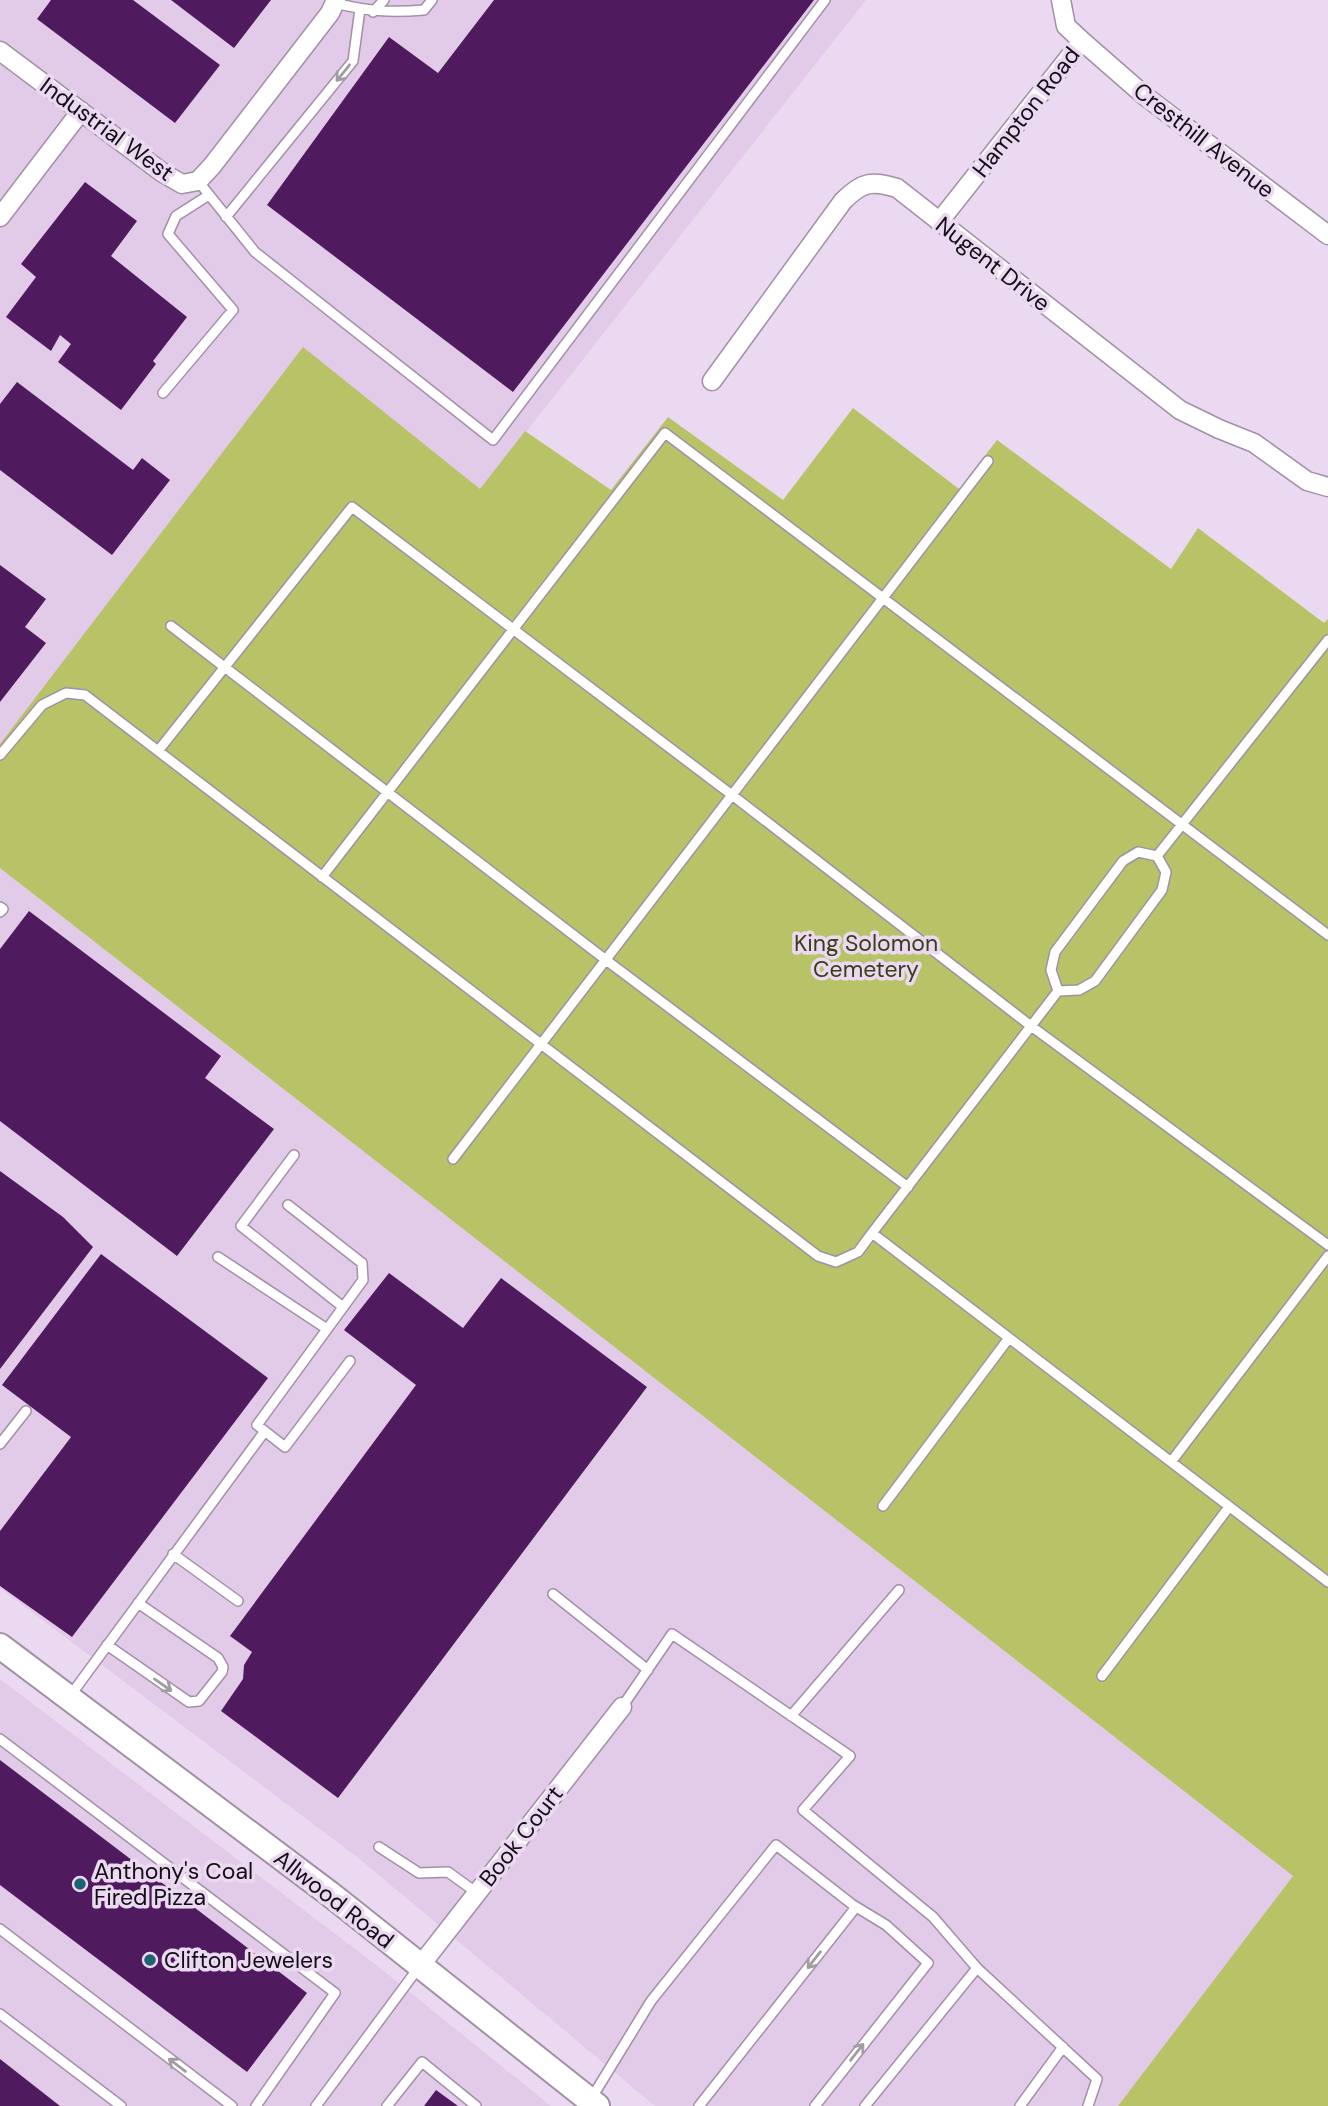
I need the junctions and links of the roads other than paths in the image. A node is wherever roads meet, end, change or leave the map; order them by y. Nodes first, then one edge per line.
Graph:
1 (384, 0) edge
2 (432, 0) edge
3 (825, 0) edge
4 (1061, 0) edge
5 (335, 2) edge
6 (360, 9) junction
7 (373, 12) junction
8 (1082, 41) junction
9 (0, 51) edge
10 (81, 111) junction
11 (198, 181) junction
12 (209, 195) junction
13 (0, 217) edge
14 (226, 217) junction
15 (939, 222) junction
16 (1328, 235) edge
17 (712, 381) dead end
18 (163, 393) dead end
19 (988, 461) dead end
20 (1328, 487) edge
21 (883, 598) junction
22 (171, 626) dead end
23 (514, 628) junction
24 (1328, 640) edge
25 (225, 667) junction
26 (158, 751) junction
27 (0, 755) edge
28 (388, 792) junction
29 (732, 795) junction
30 (1183, 825) junction
31 (1157, 856) junction
32 (322, 877) junction
33 (0, 907) edge
34 (0, 912) edge
35 (1328, 935) edge
36 (606, 960) junction
37 (1058, 991) junction
38 (1031, 1026) junction
39 (542, 1045) junction
40 (294, 1155) dead end
41 (453, 1159) dead end
42 (908, 1187) junction
43 (288, 1205) dead end
44 (872, 1233) junction
45 (1328, 1245) edge
46 (1328, 1256) edge
47 (218, 1257) dead end
48 (343, 1307) junction
49 (327, 1329) junction
50 (1009, 1338) junction
51 (351, 1361) dead end
52 (26, 1410) dead end
53 (265, 1432) junction
54 (0, 1444) edge
55 (1171, 1462) junction
56 (883, 1506) dead end
57 (1229, 1507) junction
58 (173, 1554) junction
59 (1328, 1582) edge
60 (900, 1590) dead end
61 (553, 1594) dead end
62 (238, 1601) dead end
63 (138, 1603) junction
64 (107, 1645) junction
65 (0, 1646) edge
66 (648, 1670) junction
67 (1102, 1676) dead end
68 (68, 1697) junction
69 (622, 1707) joint
70 (791, 1716) junction
71 (0, 1739) edge
72 (379, 1847) dead end
73 (477, 1893) junction
74 (856, 1907) junction
75 (0, 1929) edge
76 (420, 1966) junction
77 (977, 1968) junction
78 (0, 2014) edge
79 (1063, 2048) junction
80 (594, 2103) edge
81 (702, 2105) edge
82 (121, 2106) edge
83 (232, 2106) edge
84 (256, 2106) edge
85 (316, 2106) edge
86 (387, 2106) edge
87 (476, 2106) edge
88 (815, 2106) edge
89 (865, 2106) edge
90 (1020, 2106) edge
91 (1088, 2106) edge

1 - 7 lane
2 - 7 lane
3 - 14 lane
4 - 8 street, Hampton Road
5 - 6 lane
5 - 11 street, Industrial West
6 - 7 lane
6 -> 14 lane
8 - 15 street, Hampton Road
8 - 16 street, Cresthill Avenue
9 - 10 street, Industrial West
10 - 11 street, Industrial West
10 - 13 street
11 - 12 lane
12 - 14 lane
12 - 18 lane
15 - 17 street, Nugent Drive
15 - 20 street, Nugent Drive
19 - 21 lane
21 - 23 lane
21 - 29 lane
21 - 30 lane
22 - 25 lane
23 - 25 lane
23 - 28 lane
23 - 29 lane
24 - 30 lane
25 - 26 lane
25 - 28 lane
26 - 27 lane
26 - 32 lane
28 - 32 lane
28 - 36 lane
29 - 36 lane
29 - 38 lane
30 - 31 lane
30 - 35 lane
31 - 37 lane
31 - 37 lane
32 - 39 lane
33 - 34 lane
36 - 39 lane
36 - 42 lane
37 - 38 lane
38 - 42 lane
38 - 45 lane
39 - 41 lane
39 - 44 lane
40 - 48 lane
42 - 44 lane
43 - 48 lane
44 - 50 lane
46 - 55 lane
47 - 49 lane
48 - 49 lane
49 - 53 lane
50 - 55 lane
50 - 56 lane
51 - 53 lane
52 - 54 lane
53 - 58 lane
55 - 57 lane
57 - 59 lane
57 - 67 lane
58 - 62 lane
58 - 63 lane
60 - 70 lane
61 - 66 lane
63 - 64 lane
64 -> 63 lane
64 - 68 lane
65 - 68 main road, Allwood Road
66 - 69 lane
66 - 70 lane
68 - 76 main road, Allwood Road
69 - 73 street, Book Court
70 - 77 lane
71 - 84 lane
72 - 73 lane
73 - 76 street, Book Court
74 - 80 lane
74 -> 81 lane
88 -> 74 lane
83 -> 75 lane
76 - 80 main road, Allwood Road
76 - 85 lane
77 - 79 lane
77 - 89 lane
78 - 82 lane
79 - 90 lane
79 - 91 lane
86 - 87 lane

